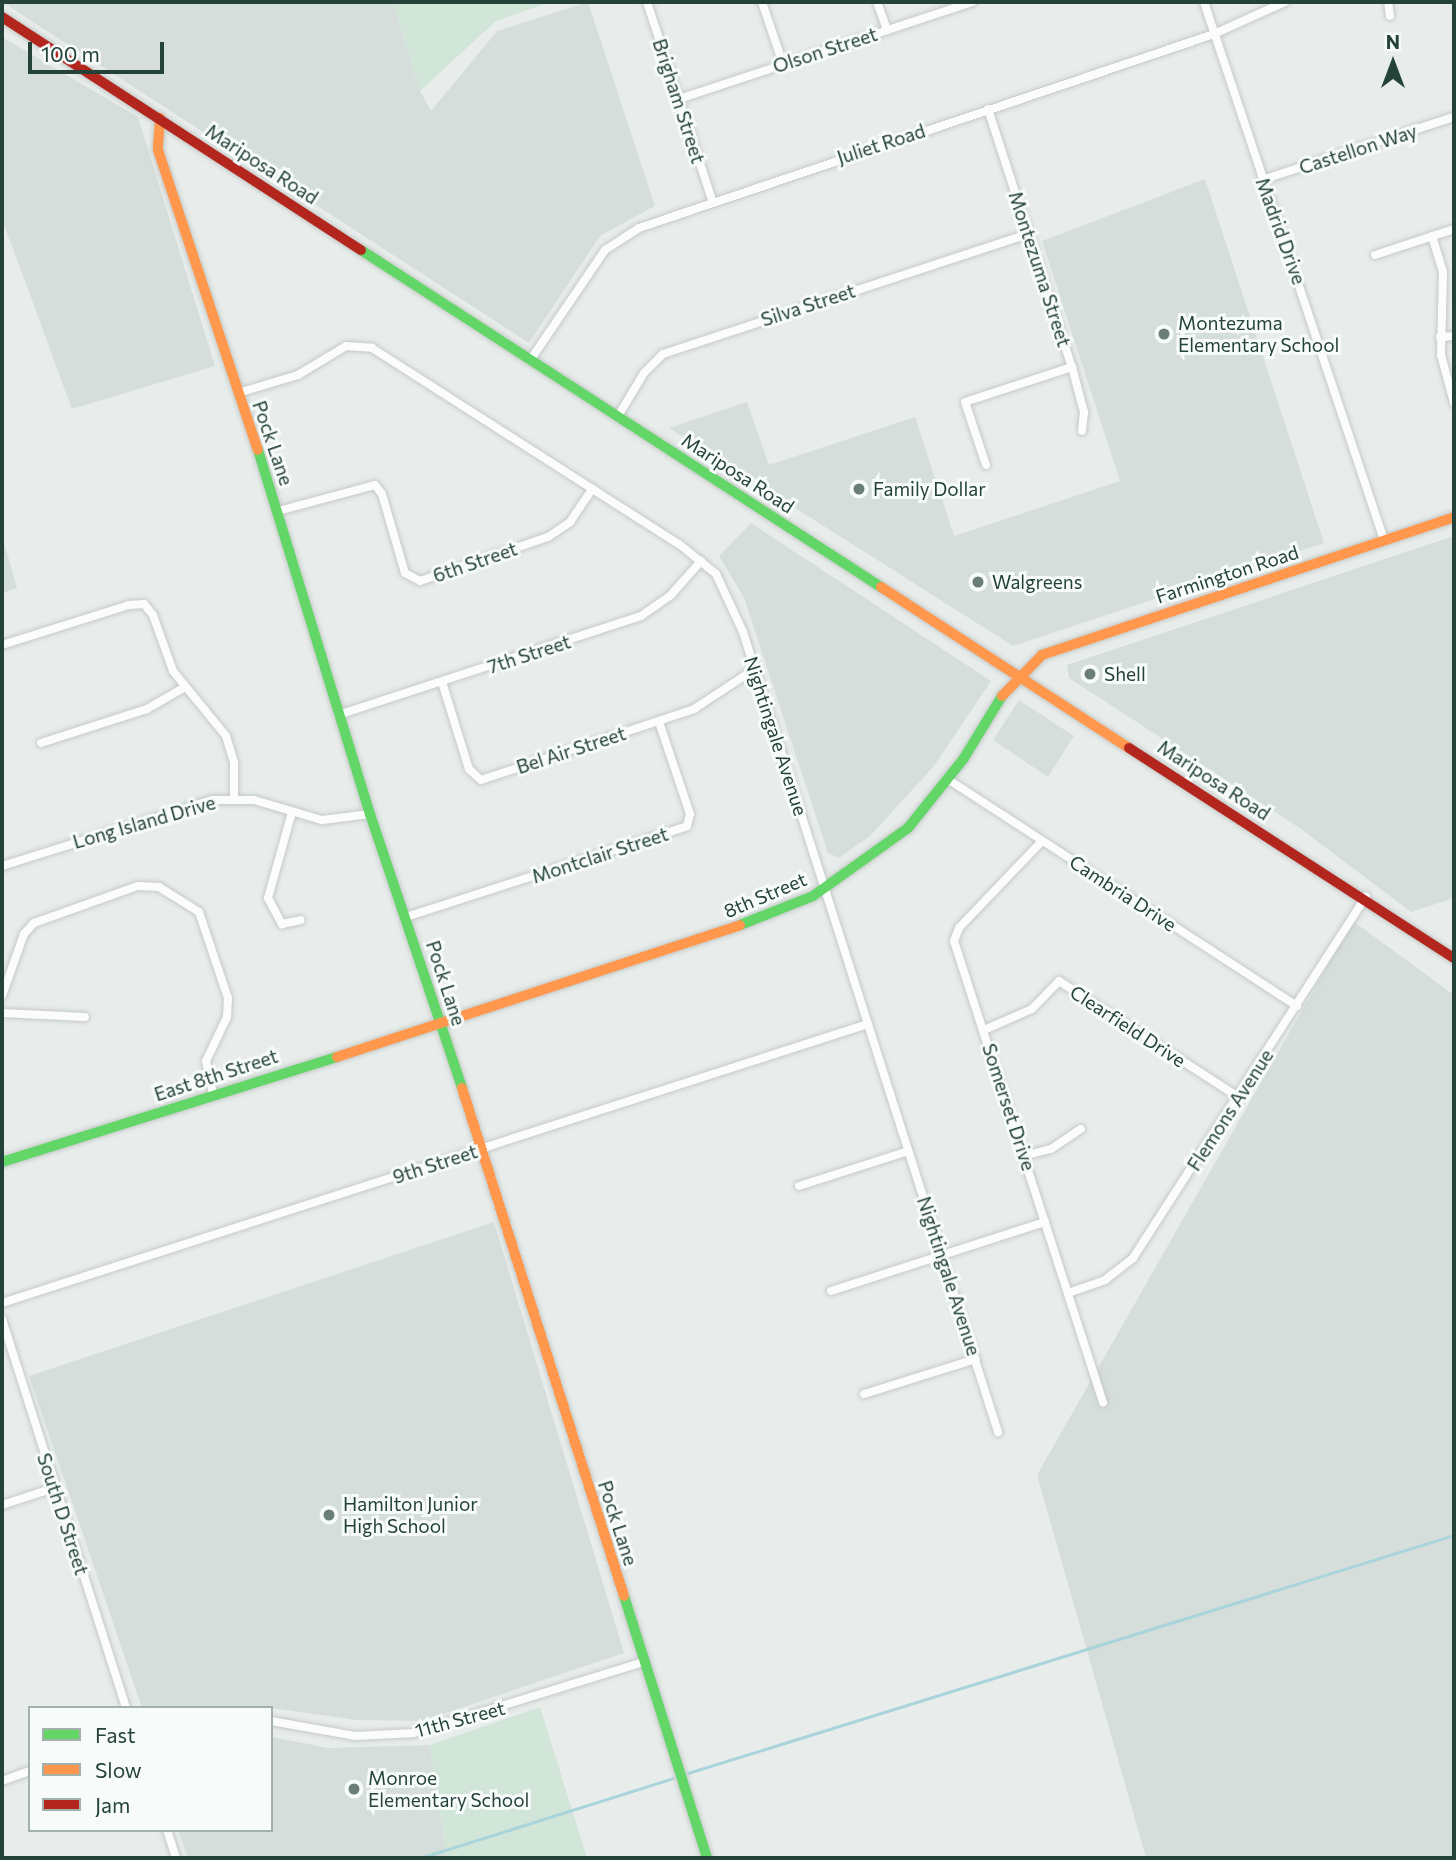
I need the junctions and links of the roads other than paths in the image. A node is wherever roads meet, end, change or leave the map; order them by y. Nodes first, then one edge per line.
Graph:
1 (647, 2) edge
2 (762, 2) edge
3 (877, 2) edge
4 (972, 2) edge
5 (1203, 2) edge
6 (1285, 2) edge
7 (1388, 2) edge
8 (1390, 16) dead end
9 (2, 17) edge
10 (887, 30) junction
11 (1214, 34) junction
12 (783, 64) junction
13 (679, 99) junction
14 (988, 109) junction
15 (1454, 117) edge
16 (160, 118) junction
17 (1262, 180) junction
18 (712, 200) junction
19 (1454, 229) edge
20 (1027, 234) junction
21 (1432, 236) junction
22 (1375, 255) dead end
23 (1454, 336) edge
24 (1440, 337) junction
25 (531, 359) junction
26 (1072, 366) junction
27 (238, 393) junction
28 (1454, 403) edge
29 (618, 416) junction
30 (1082, 431) dead end
31 (986, 465) dead end
32 (592, 489) junction
33 (278, 511) junction
34 (1454, 517) edge
35 (1384, 540) junction
36 (701, 561) junction
37 (2, 645) edge
38 (755, 669) junction
39 (1017, 675) junction
40 (442, 682) junction
41 (185, 687) junction
42 (338, 715) junction
43 (659, 722) junction
44 (41, 743) dead end
45 (949, 780) junction
46 (234, 799) junction
47 (292, 812) junction
48 (370, 814) junction
49 (1042, 841) junction
50 (2, 866) edge
51 (825, 887) junction
52 (1366, 897) junction
53 (406, 917) junction
54 (301, 920) dead end
55 (1454, 958) edge
56 (2, 996) edge
57 (1297, 1006) junction
58 (2, 1013) edge
59 (85, 1017) dead end
60 (441, 1024) junction
61 (868, 1024) junction
62 (984, 1030) junction
63 (213, 1094) junction
64 (1238, 1097) junction
65 (1081, 1129) dead end
66 (480, 1150) junction
67 (909, 1151) junction
68 (1024, 1156) junction
69 (2, 1162) edge
70 (799, 1186) dead end
71 (1045, 1222) junction
72 (943, 1255) junction
73 (831, 1291) dead end
74 (1068, 1293) junction
75 (2, 1303) edge
76 (2, 1320) edge
77 (4, 1337) edge
78 (976, 1359) junction
79 (864, 1394) dead end
80 (1103, 1403) dead end
81 (999, 1433) dead end
82 (54, 1488) junction
83 (2, 1505) edge
84 (644, 1662) junction
85 (125, 1706) edge
86 (273, 1721) edge
87 (28, 1772) edge
88 (2, 1781) edge
89 (168, 1832) edge
90 (176, 1858) edge
91 (707, 1858) edge

1 - 13 street, Brigham Street
2 - 12 street
3 - 10 street
4 - 10 street, Olson Street
5 - 11 street, Madrid Drive
6 - 11 street, Juliet Road
7 - 8 street
9 - 16 street, Mariposa Road
10 - 12 street, Olson Street
11 - 14 street, Juliet Road
11 - 17 street, Madrid Drive
12 - 13 street, Olson Street
13 - 18 street, Brigham Street
14 - 18 street, Juliet Road
14 - 20 street, Montezuma Street
15 - 17 street, Castellon Way
16 - 25 street, Mariposa Road
16 - 27 street, Pock Lane
17 - 35 street, Madrid Drive
18 - 25 street, Juliet Road
19 - 21 street
20 - 26 street, Montezuma Street
20 - 29 street, Silva Street
21 - 22 street
21 - 24 street
23 - 24 street
24 - 28 street
25 - 29 street, Mariposa Road
26 - 30 street, Montezuma Street
26 - 31 street
27 - 32 street, Nightingale Avenue
27 - 33 street, Pock Lane
29 - 39 street, Mariposa Road
32 - 33 street, 6th Street
32 - 36 street, Nightingale Avenue
33 - 42 street, Pock Lane
34 - 35 street, Farmington Road
35 - 39 street, Farmington Road
36 - 38 street, Nightingale Avenue
36 - 40 street, 7th Street
37 - 41 street
38 - 43 street, Bel Air Street
38 - 51 street, Nightingale Avenue
39 - 45 street, 8th Street
39 - 52 street, Mariposa Road
40 - 42 street, 7th Street
40 - 43 street, Bel Air Street
41 - 44 street
41 - 46 street
42 - 48 street, Pock Lane
43 - 53 street, Montclair Street
45 - 49 street, Cambria Drive
45 - 51 street, 8th Street
46 - 47 street, Long Island Drive
46 - 50 street, Long Island Drive
47 - 48 street, Long Island Drive
47 - 54 street
48 - 53 street, Pock Lane
49 - 57 street, Cambria Drive
49 - 62 street, Somerset Drive
51 - 60 street, 8th Street
51 - 61 street, Nightingale Avenue
52 - 55 street, Mariposa Road
52 - 57 street, Flemons Avenue
53 - 60 street, Pock Lane
56 - 63 street
57 - 64 street, Flemons Avenue
58 - 59 street
60 - 63 street, East 8th Street
60 - 66 street, Pock Lane
61 - 66 street, 9th Street
61 - 67 street, Nightingale Avenue
62 - 64 street, Clearfield Drive
62 - 68 street, Somerset Drive
63 - 69 street, East 8th Street
64 - 74 street, Flemons Avenue
65 - 68 street
66 - 75 street, 9th Street
66 - 84 street, Pock Lane
67 - 70 street
67 - 72 street, Nightingale Avenue
68 - 71 street, Somerset Drive
71 - 72 street
71 - 74 street, Somerset Drive
72 - 73 street
72 - 78 street, Nightingale Avenue
74 - 80 street, Somerset Drive
76 - 77 street, South D Street
77 - 82 street, South D Street
78 - 79 street
78 - 81 street, Nightingale Avenue
82 - 83 street
82 - 85 street, South D Street
84 - 86 street, 11th Street
84 - 91 street, Pock Lane
87 - 88 street
89 - 90 street

